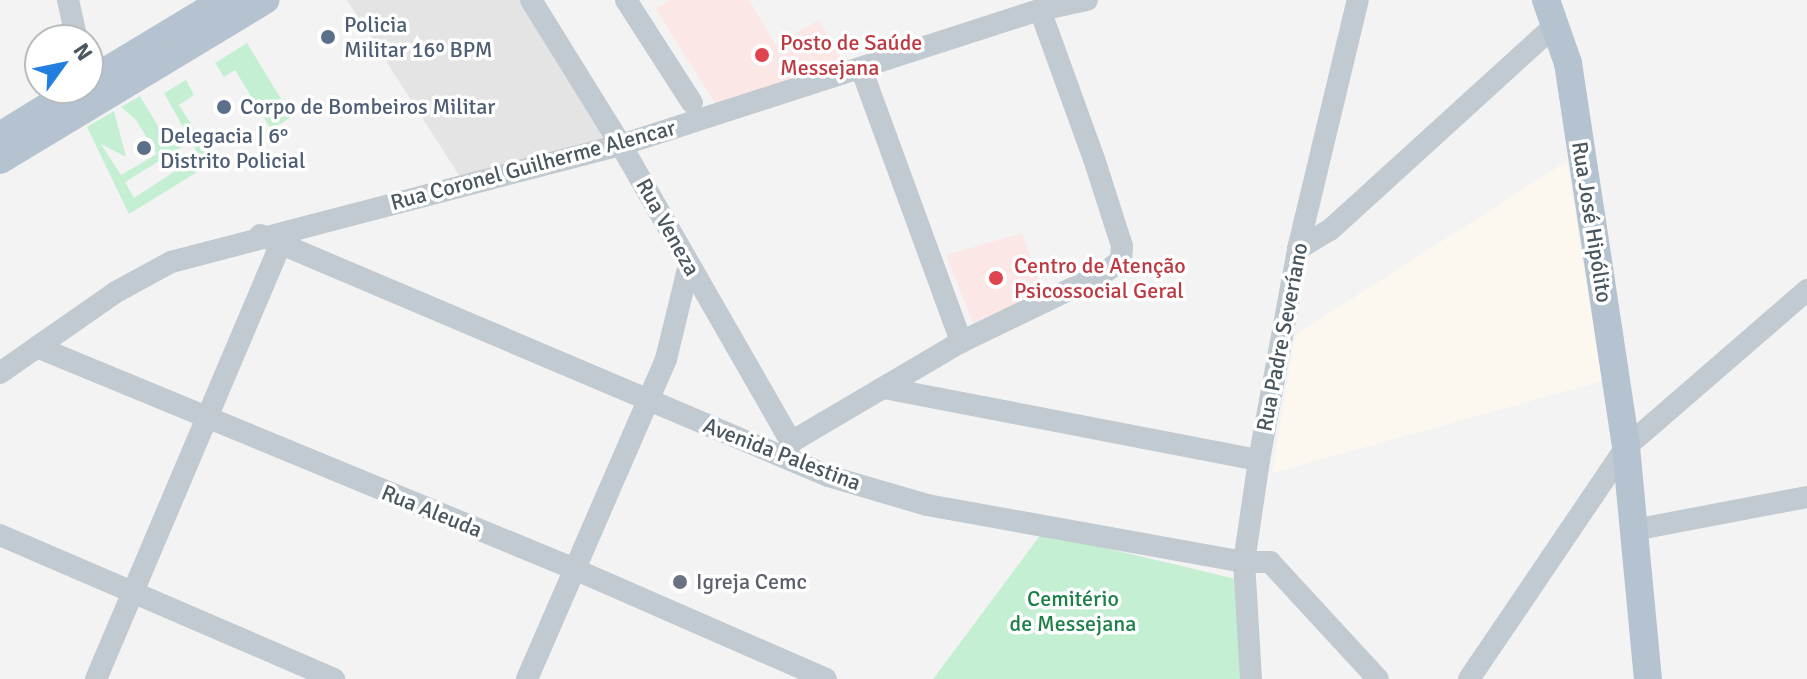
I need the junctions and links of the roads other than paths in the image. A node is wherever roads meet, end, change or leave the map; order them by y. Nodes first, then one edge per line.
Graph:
1 (68, 0) edge
2 (224, 0) edge
3 (265, 0) edge
4 (531, 0) edge
5 (626, 0) edge
6 (1087, 0) edge
7 (1358, 0) edge
8 (1040, 10) junction
9 (1551, 12) edge
10 (73, 24) edge
11 (159, 51) junction
12 (861, 68) junction
13 (104, 70) edge
14 (692, 103) dead end
15 (47, 104) edge
16 (0, 136) edge
17 (621, 145) junction
18 (0, 160) edge
19 (270, 239) junction
20 (1298, 249) junction
21 (689, 265) junction
22 (1807, 290) edge
23 (961, 342) junction
24 (37, 347) junction
25 (0, 373) edge
26 (884, 388) junction
27 (646, 400) junction
28 (205, 419) junction
29 (1626, 447) junction
30 (789, 450) junction
31 (1259, 460) junction
32 (1807, 497) edge
33 (1634, 530) junction
34 (0, 535) edge
35 (1244, 562) junction
36 (572, 568) junction
37 (133, 596) junction
38 (96, 679) edge
39 (334, 679) edge
40 (527, 679) edge
41 (826, 679) edge
42 (1251, 679) edge
43 (1378, 679) edge
44 (1469, 679) edge
45 (1648, 679) edge

1 - 10 street
2 - 11 main road
3 - 11 main road
4 - 17 street, Rua Veneza
5 - 14 street
6 - 8 street, Rua Coronel Guilherme Alencar
7 - 20 street, Rua Padre Severíano
8 - 12 street, Rua Coronel Guilherme Alencar
8 - 23 street
9 - 20 street
9 - 29 main road, Rua José Hipólito
11 - 13 main road
11 - 18 main road
12 - 17 street, Rua Coronel Guilherme Alencar
12 - 23 street
15 - 16 main road
17 - 19 street, Rua Coronel Guilherme Alencar
17 - 21 street, Rua Veneza
19 - 24 street, Rua Coronel Guilherme Alencar
19 - 27 street, Avenida Palestina
19 - 28 street
20 - 31 street, Rua Padre Severíano
21 - 27 street
21 - 30 street, Rua Veneza
22 - 29 street
23 - 26 street
24 - 25 street, Rua Coronel Guilherme Alencar
24 - 28 street, Rua Aleuda
26 - 30 street
26 - 31 street
27 - 30 street, Avenida Palestina
27 - 36 street
28 - 36 street, Rua Aleuda
28 - 37 street
29 - 33 main road, Rua José Hipólito
29 - 44 street
30 - 35 street, Avenida Palestina
31 - 35 street, Rua Padre Severíano
32 - 33 street
33 - 45 main road, Rua José Hipólito
34 - 37 street
35 - 42 street, Rua Padre Severíano
35 - 43 street, Avenida Palestina
36 - 40 street
36 - 41 street, Rua Aleuda
37 - 38 street
37 - 39 street

